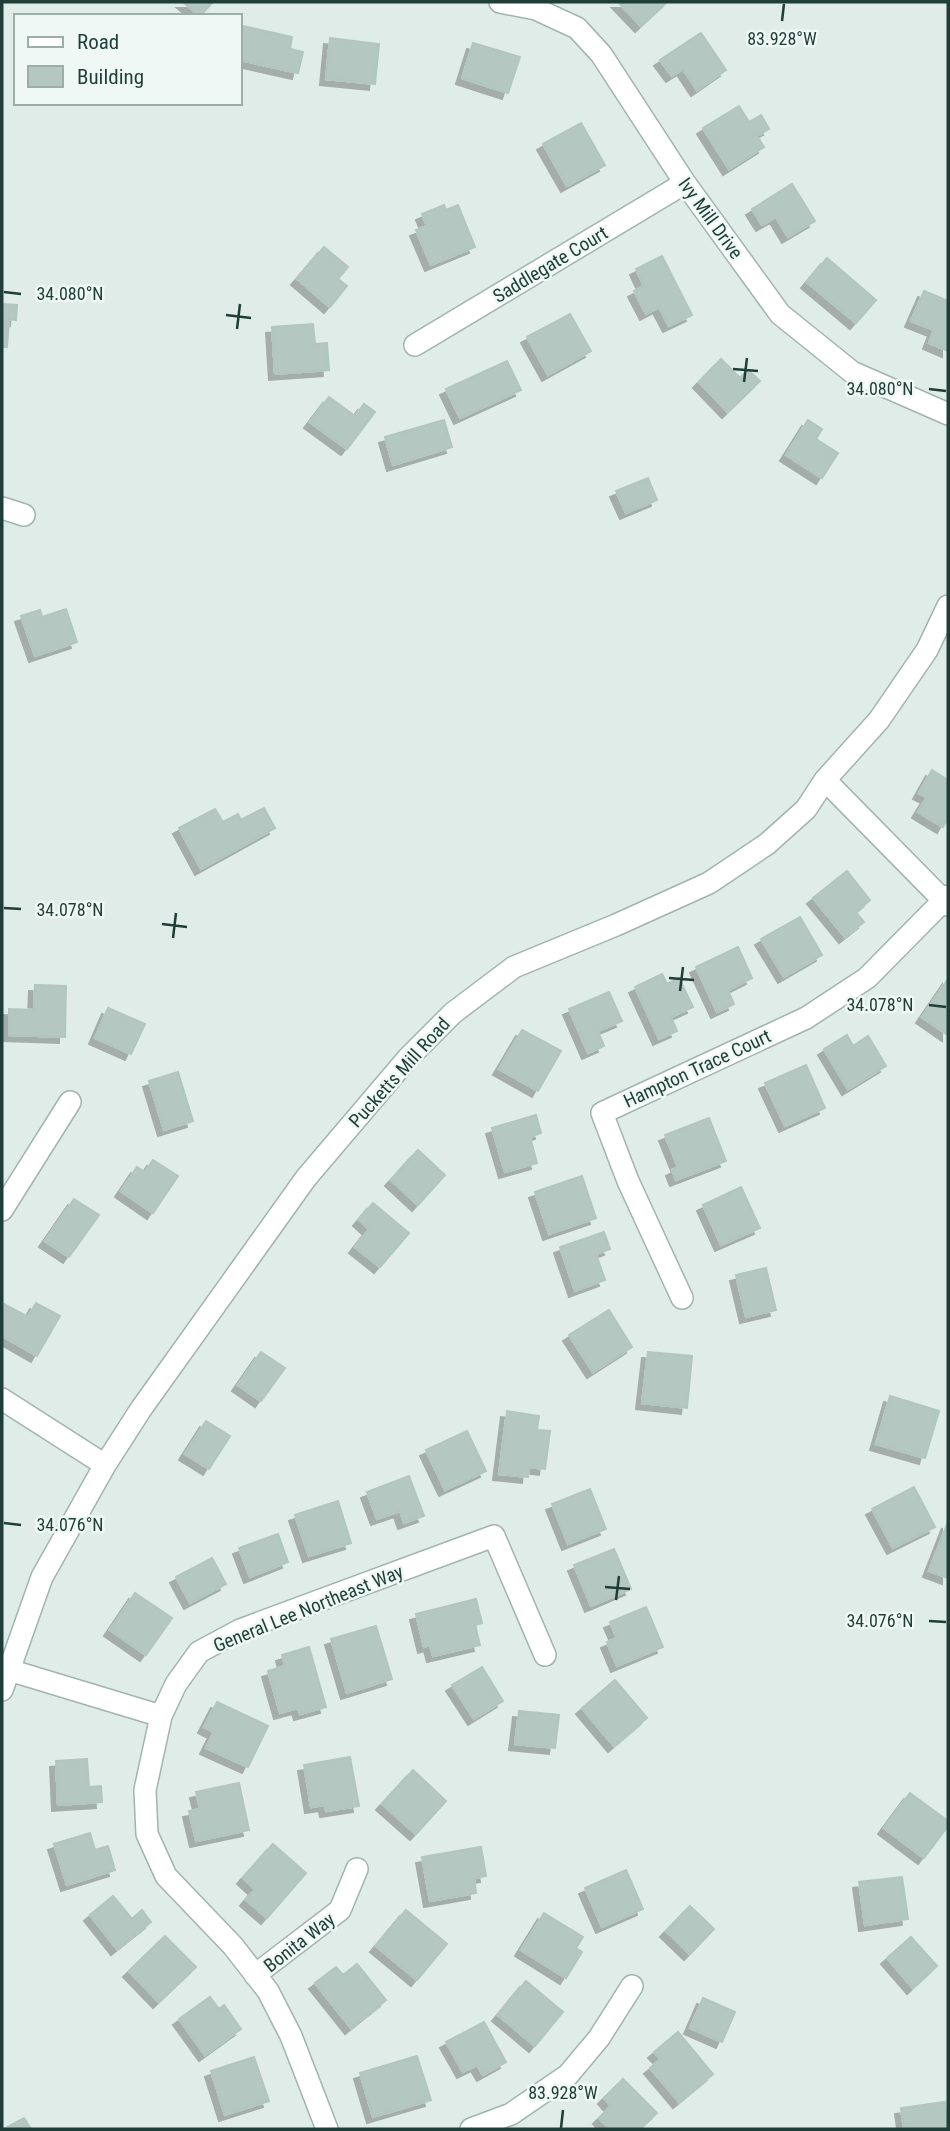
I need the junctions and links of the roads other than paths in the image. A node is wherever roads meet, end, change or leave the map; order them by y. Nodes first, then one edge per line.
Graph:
1 (500, 2) edge
2 (685, 183) junction
3 (415, 345) dead end
4 (948, 414) edge
5 (2, 508) edge
6 (24, 515) dead end
7 (948, 606) edge
8 (825, 780) junction
9 (947, 901) edge
10 (70, 1102) dead end
11 (2, 1210) edge
12 (682, 1298) dead end
13 (2, 1399) edge
14 (106, 1465) junction
15 (545, 1655) dead end
16 (5, 1680) edge
17 (162, 1716) junction
18 (357, 1869) dead end
19 (256, 1975) junction
20 (632, 1986) dead end
21 (327, 2129) edge
22 (471, 2129) edge

1 - 2 street, Ivy Mill Drive
2 - 3 street, Saddlegate Court
2 - 4 street, Ivy Mill Drive
5 - 6 street
7 - 8 street, Pucketts Mill Road
8 - 9 street
8 - 14 street, Pucketts Mill Road
9 - 12 street, Hampton Trace Court
10 - 11 street
13 - 14 street
14 - 16 street, Pucketts Mill Road
15 - 17 street, General Lee Northeast Way
16 - 17 street
17 - 19 street, General Lee Northeast Way
18 - 19 street, Bonita Way
19 - 21 street, General Lee Northeast Way
20 - 22 street

